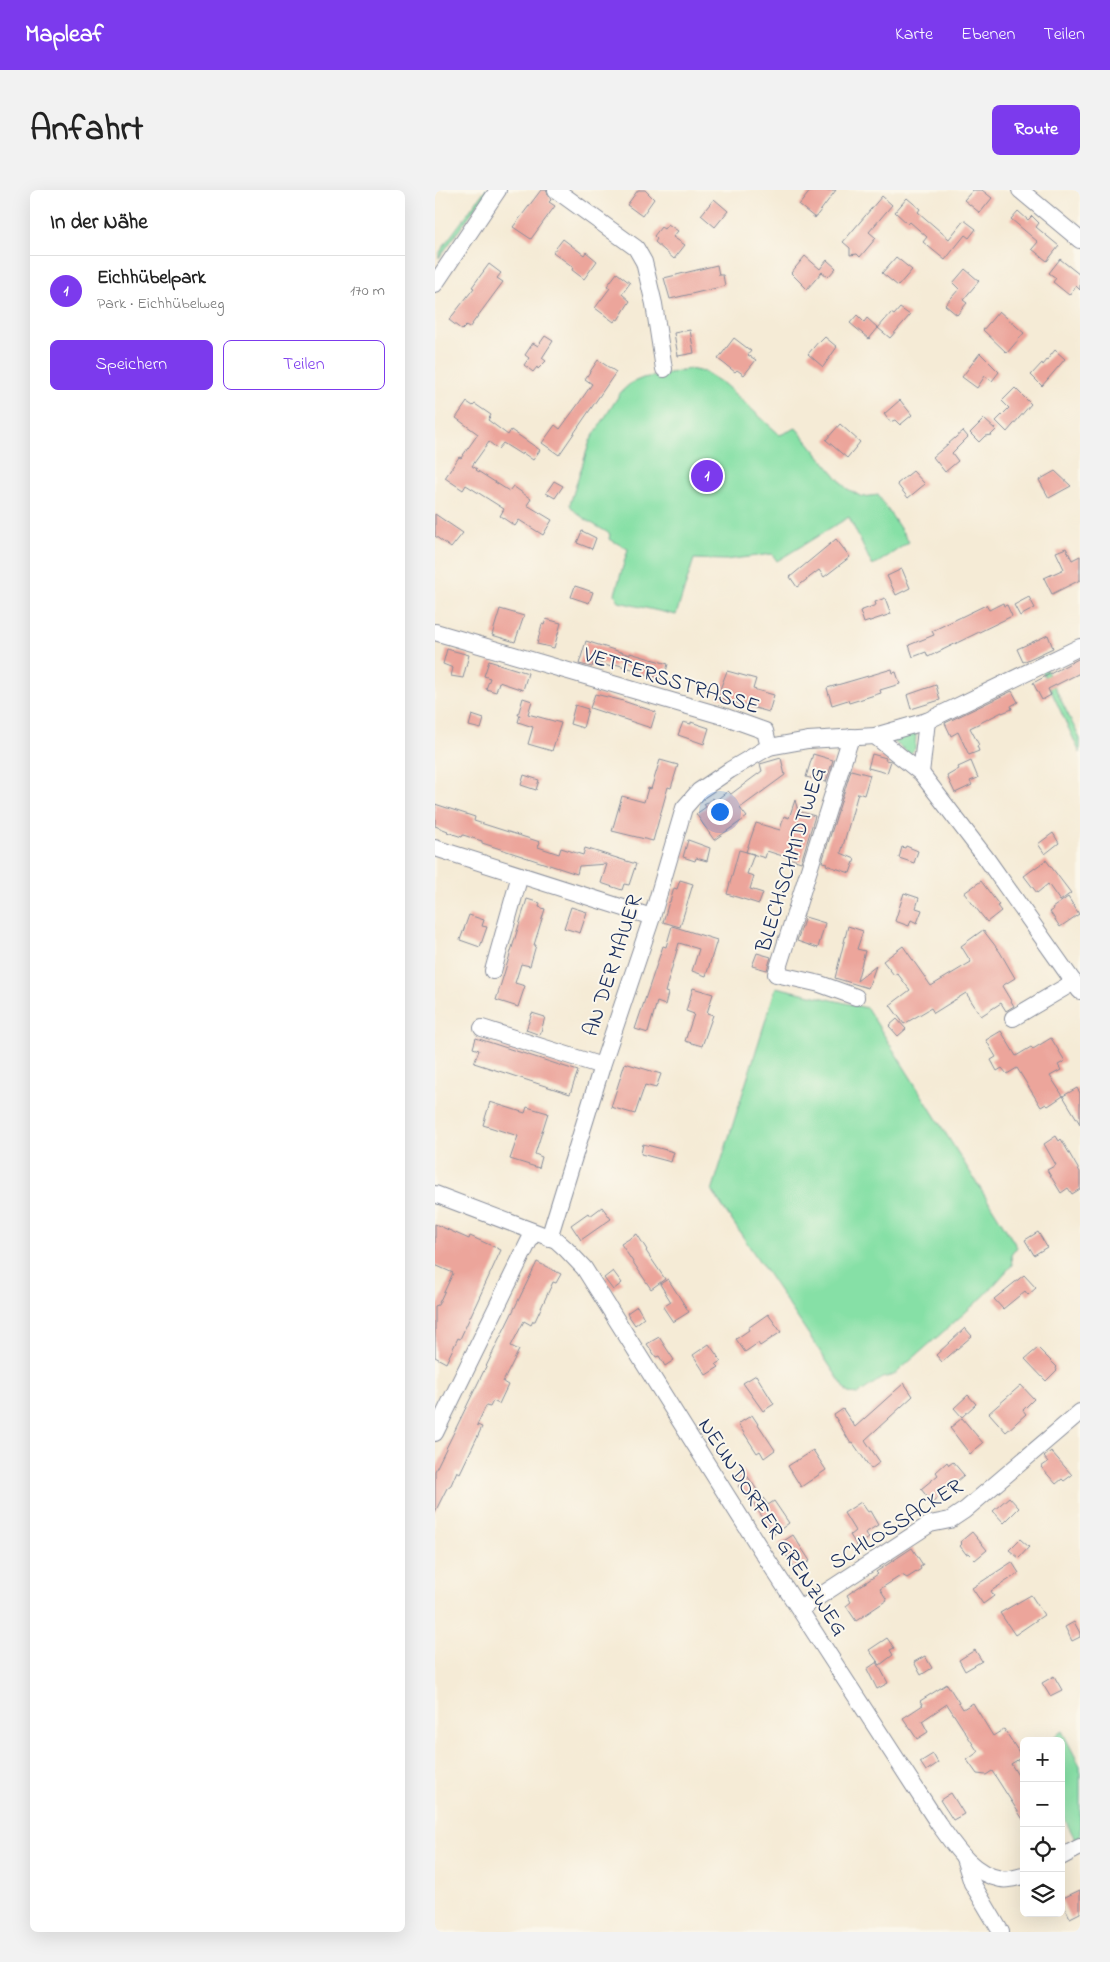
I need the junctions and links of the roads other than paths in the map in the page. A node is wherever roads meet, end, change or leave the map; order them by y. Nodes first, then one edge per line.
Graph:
1 (499, 190) edge
2 (556, 190) edge
3 (1020, 190) edge
4 (1080, 240) edge
5 (435, 284) edge
6 (664, 369) dead end
7 (435, 632) edge
8 (1080, 646) edge
9 (927, 721) junction
10 (875, 736) junction
11 (851, 737) junction
12 (769, 746) junction
13 (921, 773) junction
14 (435, 848) edge
15 (520, 875) junction
16 (652, 917) junction
17 (493, 971) dead end
18 (1077, 987) edge
19 (855, 997) dead end
20 (1013, 1018) dead end
21 (482, 1028) dead end
22 (601, 1066) junction
23 (435, 1194) edge
24 (533, 1232) junction
25 (549, 1238) junction
26 (1080, 1412) edge
27 (435, 1433) edge
28 (800, 1609) junction
29 (1080, 1848) edge
30 (1065, 1855) edge
31 (964, 1858) junction
32 (1020, 1877) edge
33 (1001, 1880) junction
34 (985, 1903) junction
35 (1001, 1932) edge

1 - 5 street
2 - 6 street
3 - 4 street
7 - 12 street, VETTERSSTRASSE
8 - 9 street, VETTERSSTRASSE
9 - 10 street, VETTERSSTRASSE
9 - 13 street
10 - 11 street, VETTERSSTRASSE
10 - 13 street
11 - 12 street, VETTERSSTRASSE
11 - 19 street, BLECHSCHMIDTWEG
12 - 16 street, AN DER MAUER
13 - 18 street
14 - 15 street
15 - 16 street
15 - 17 street
16 - 22 street, AN DER MAUER
18 - 20 street
21 - 22 street
22 - 25 street, AN DER MAUER
23 - 24 street, NEUNDORFER GRENZWEG
24 - 25 street, NEUNDORFER GRENZWEG
24 - 27 street
25 - 28 street, NEUNDORFER GRENZWEG
26 - 28 street, SCHLOSSACKER
28 - 31 street, NEUNDORFER GRENZWEG
29 - 30 street
31 - 33 street
31 - 34 street
32 - 33 street
33 - 34 street
34 - 35 street

